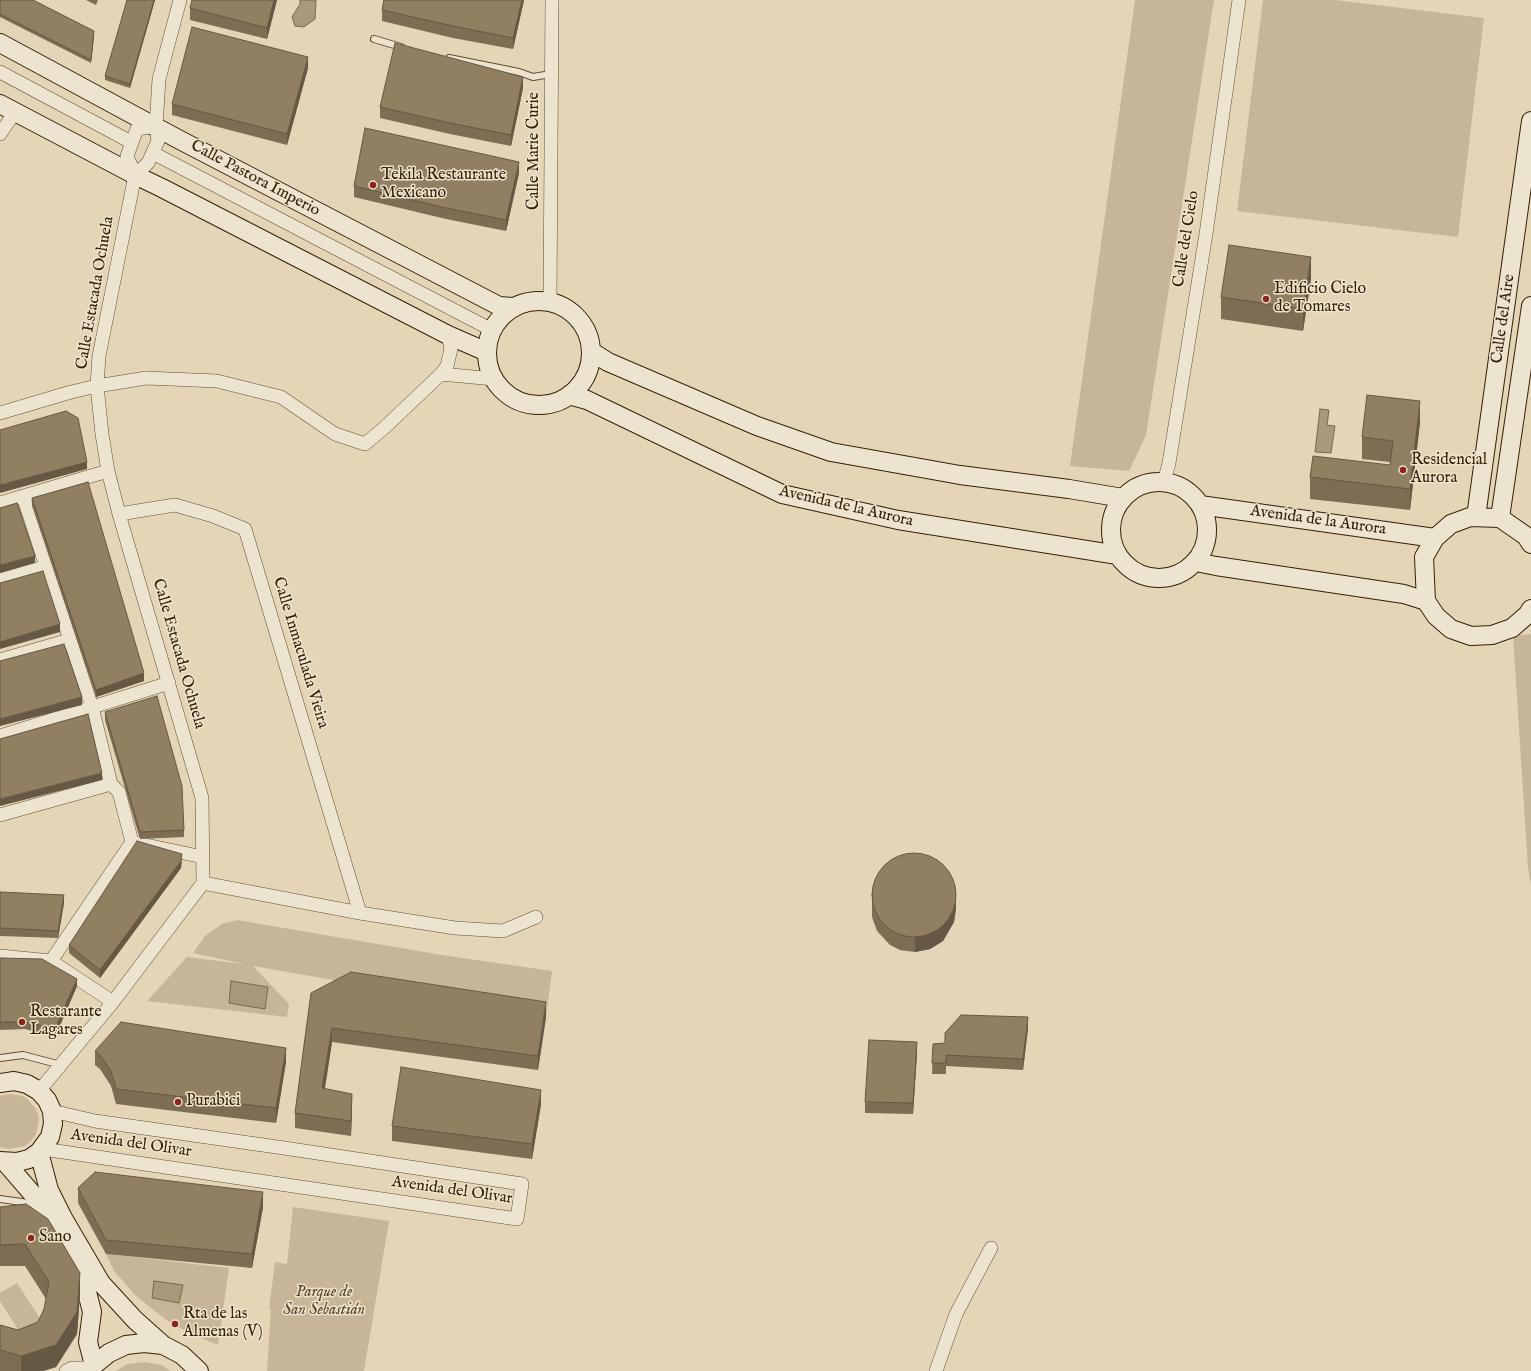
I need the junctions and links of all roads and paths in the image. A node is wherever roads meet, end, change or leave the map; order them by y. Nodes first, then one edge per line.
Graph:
1 (180, 0) edge
2 (552, 0) edge
3 (1239, 0) edge
4 (374, 39) dead end
5 (0, 43) edge
6 (408, 48) edge
7 (444, 57) edge
8 (0, 72) edge
9 (552, 74) junction
10 (8, 108) edge
11 (1531, 121) edge
12 (156, 126) junction
13 (0, 134) edge
14 (131, 142) junction
15 (153, 153) junction
16 (135, 175) junction
17 (550, 302) junction
18 (1531, 306) edge
19 (513, 308) junction
20 (492, 330) junction
21 (448, 335) junction
22 (487, 352) junction
23 (592, 352) junction
24 (441, 374) junction
25 (494, 379) junction
26 (97, 386) junction
27 (569, 395) junction
28 (0, 413) edge
29 (108, 471) junction
30 (1164, 482) junction
31 (23, 496) junction
32 (1123, 498) junction
33 (0, 503) edge
34 (1200, 505) junction
35 (119, 514) junction
36 (1476, 517) junction
37 (1500, 518) junction
38 (1435, 538) junction
39 (1531, 544) edge
40 (1118, 556) junction
41 (1196, 562) junction
42 (47, 566) junction
43 (0, 580) edge
44 (1426, 601) junction
45 (1530, 612) edge
46 (69, 640) junction
47 (0, 660) edge
48 (169, 683) junction
49 (92, 707) junction
50 (0, 736) edge
51 (111, 784) junction
52 (0, 815) edge
53 (132, 842) junction
54 (203, 857) junction
55 (203, 883) junction
56 (360, 913) junction
57 (536, 916) dead end
58 (0, 956) edge
59 (51, 960) junction
60 (113, 1002) junction
61 (0, 1058) edge
62 (61, 1065) junction
63 (0, 1083) edge
64 (39, 1091) junction
65 (52, 1111) junction
66 (41, 1150) junction
67 (2, 1161) edge
68 (0, 1198) edge
69 (39, 1204) junction
70 (992, 1248) dead end
71 (163, 1346) junction
72 (91, 1368) edge
73 (66, 1371) edge
74 (199, 1371) edge
75 (936, 1371) edge

1 - 12 street
2 - 9 street, Calle Marie Curie
3 - 30 street, Calle del Cielo
4 - 6 lane
5 - 12 street, Calle Pastora Imperio
7 - 9 lane
8 - 14 street
9 - 17 street, Calle Marie Curie
10 - 13 street
10 - 16 street
11 - 36 street, Calle del Aire
12 - 14 street
12 - 15 street
12 - 19 street, Calle Pastora Imperio
14 - 16 street
15 - 16 street
15 - 20 street
16 - 21 street
16 - 26 street, Calle Estacada Ochuela
17 - 19 street
17 - 23 street
18 - 37 street, Calle del Aire
19 - 20 street
20 - 22 street
21 - 22 street
21 - 24 street
22 - 25 street
23 - 27 street
23 - 32 street
24 - 25 street
24 - 26 street
25 - 27 street
26 - 28 street
26 - 29 street, Calle Estacada Ochuela
27 - 40 street, Avenida de la Aurora
29 - 31 street
29 - 35 street, Calle Estacada Ochuela
30 - 32 street
30 - 34 street
31 - 33 street
31 - 42 street
32 - 40 street
34 - 38 street, Avenida de la Aurora
34 - 41 street
35 - 48 street, Calle Estacada Ochuela
35 - 56 street, Calle Inmaculada Vieira
36 - 37 street
36 - 38 street
37 - 39 street
38 - 44 street
40 - 41 street
41 - 44 street
42 - 43 street
42 - 46 street
44 - 45 street
46 - 47 street
46 - 49 street
48 - 49 street
48 - 54 street, Calle Estacada Ochuela
49 - 50 street
49 - 51 street
51 - 52 street
51 - 53 street
53 - 54 street
53 - 59 street
54 - 55 street, Calle Estacada Ochuela
55 - 56 street
55 - 60 street
56 - 57 street
58 - 59 street
59 - 60 street
60 - 62 street
61 - 62 lane
62 - 64 street
63 - 64 street
64 - 65 street
65 - 66 street
65 - 66 street, Avenida del Olivar
66 - 67 street
66 - 71 street
67 - 69 street
68 - 69 lane
69 - 72 street
70 - 75 street
71 - 72 street
71 - 74 street
72 - 73 street

